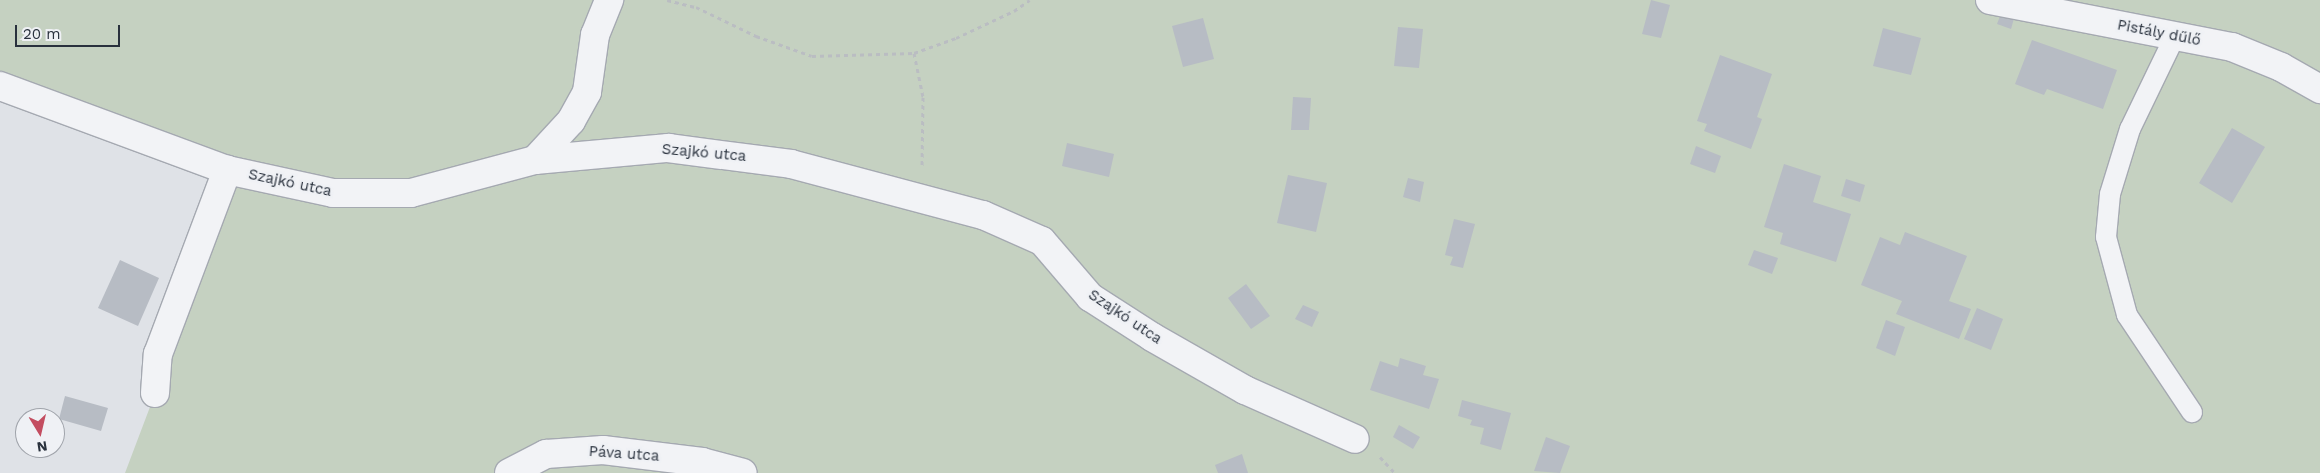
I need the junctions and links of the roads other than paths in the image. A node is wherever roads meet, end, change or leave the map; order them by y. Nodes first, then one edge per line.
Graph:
1 (609, 0) edge
2 (1990, 0) edge
3 (2175, 36) junction
4 (0, 86) edge
5 (2320, 89) edge
6 (535, 160) junction
7 (227, 170) junction
8 (155, 393) dead end
9 (2192, 412) dead end
10 (1355, 439) dead end
11 (509, 473) edge
12 (743, 473) edge

1 - 6 street
2 - 3 street, Pistály dűlő
3 - 5 street, Pistály dűlő
3 - 9 lane
4 - 7 street, Szajkó utca
6 - 7 street, Szajkó utca
6 - 10 street, Szajkó utca
7 - 8 street
11 - 12 street, Páva utca

